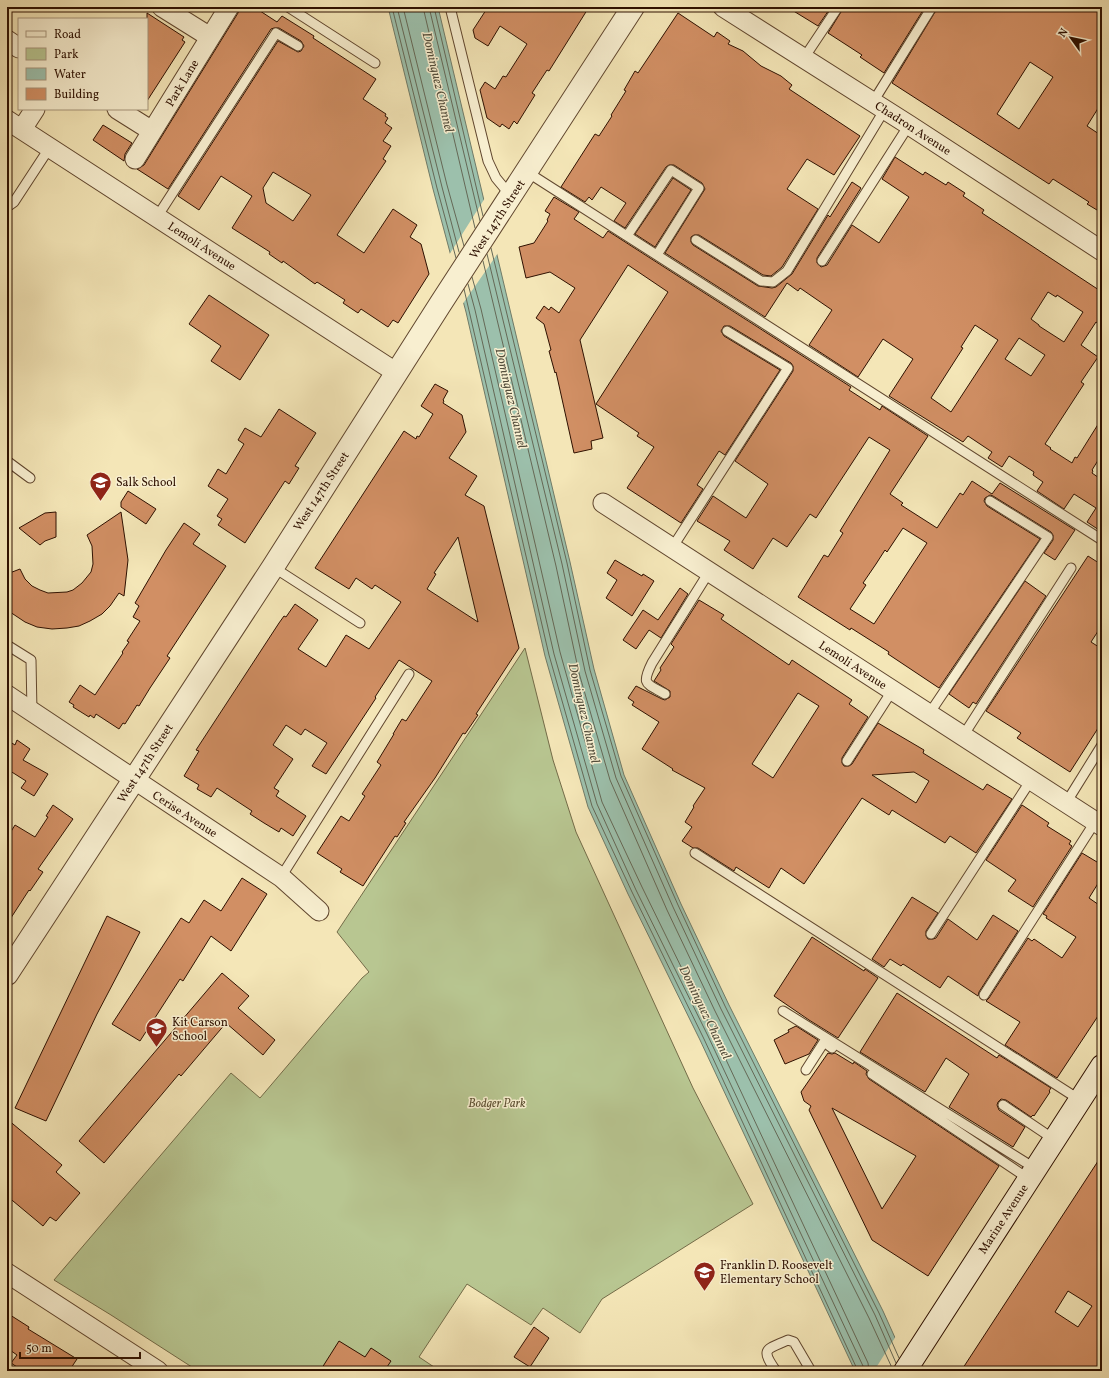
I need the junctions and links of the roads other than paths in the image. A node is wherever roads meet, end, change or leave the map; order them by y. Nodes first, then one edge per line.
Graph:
1 (162, 7) edge
2 (229, 7) edge
3 (288, 7) edge
4 (450, 7) edge
5 (634, 7) edge
6 (723, 7) edge
7 (838, 7) edge
8 (932, 7) edge
9 (210, 37) junction
10 (7, 40) edge
11 (298, 46) dead end
12 (18, 47) edge
13 (804, 58) junction
14 (375, 63) dead end
15 (879, 105) junction
16 (34, 110) edge
17 (119, 110) edge
18 (15, 124) edge
19 (909, 125) junction
20 (152, 131) junction
21 (50, 147) junction
22 (135, 159) dead end
23 (527, 172) junction
24 (511, 196) junction
25 (7, 207) edge
26 (157, 217) junction
27 (627, 236) junction
28 (696, 240) dead end
29 (1101, 248) edge
30 (657, 255) junction
31 (822, 261) dead end
32 (727, 330) dead end
33 (397, 373) junction
34 (7, 461) edge
35 (30, 478) dead end
36 (990, 501) dead end
37 (603, 503) dead end
38 (1102, 540) edge
39 (672, 548) junction
40 (273, 566) junction
41 (1071, 568) dead end
42 (709, 572) junction
43 (360, 623) dead end
44 (7, 644) edge
45 (410, 674) dead end
46 (892, 691) junction
47 (664, 694) dead end
48 (7, 695) edge
49 (32, 712) junction
50 (929, 714) junction
51 (963, 736) junction
52 (1102, 745) edge
53 (847, 761) dead end
54 (134, 779) junction
55 (1031, 780) junction
56 (1066, 803) junction
57 (1098, 824) edge
58 (694, 853) dead end
59 (281, 877) junction
60 (319, 911) dead end
61 (931, 934) dead end
62 (7, 974) edge
63 (984, 995) dead end
64 (783, 1011) dead end
65 (1102, 1066) edge
66 (806, 1070) dead end
67 (1080, 1100) junction
68 (1003, 1105) dead end
69 (1055, 1140) junction
70 (1032, 1174) junction
71 (7, 1273) edge
72 (912, 1365) edge
73 (158, 1371) edge
74 (776, 1371) edge
75 (811, 1371) edge

1 - 9 street
2 - 9 street, Park Lane
3 - 14 lane
4 - 24 lane
5 - 23 street, West 147th Street
6 - 13 street, Chadron Avenue
7 - 13 lane
8 - 15 lane
9 - 20 street, Park Lane
10 - 12 street
11 - 26 lane
13 - 15 street, Chadron Avenue
15 - 19 street, Chadron Avenue
15 - 28 lane
16 - 18 street
17 - 20 street
18 - 21 street, Lemoli Avenue
19 - 29 street, Chadron Avenue
19 - 31 lane
20 - 22 street, Park Lane
21 - 25 lane
21 - 26 street, Lemoli Avenue
23 - 24 street, West 147th Street
23 - 27 lane
24 - 33 street, West 147th Street
26 - 33 street, Lemoli Avenue
27 - 30 lane
27 - 30 lane
30 - 38 lane
32 - 39 lane
33 - 40 street, West 147th Street
34 - 35 lane
36 - 50 lane
37 - 39 street, Lemoli Avenue
39 - 42 street, Lemoli Avenue
40 - 43 lane
40 - 54 street, West 147th Street
41 - 51 lane
42 - 46 street, Lemoli Avenue
42 - 47 lane
44 - 49 lane
45 - 59 lane
46 - 50 street, Lemoli Avenue
46 - 53 lane
48 - 49 street, Cerise Avenue
49 - 54 street, Cerise Avenue
50 - 51 street, Lemoli Avenue
51 - 55 street, Lemoli Avenue
52 - 56 lane
54 - 59 street, Cerise Avenue
54 - 62 street, West 147th Street
55 - 56 street, Lemoli Avenue
55 - 61 lane
56 - 57 street, Lemoli Avenue
57 - 63 lane
58 - 67 lane
59 - 60 street, Cerise Avenue
64 - 70 lane
65 - 67 street, Marine Avenue
66 - 70 lane
67 - 69 street, Marine Avenue
68 - 69 lane
69 - 70 street, Marine Avenue
70 - 72 street, Marine Avenue
71 - 73 street
74 - 75 lane

